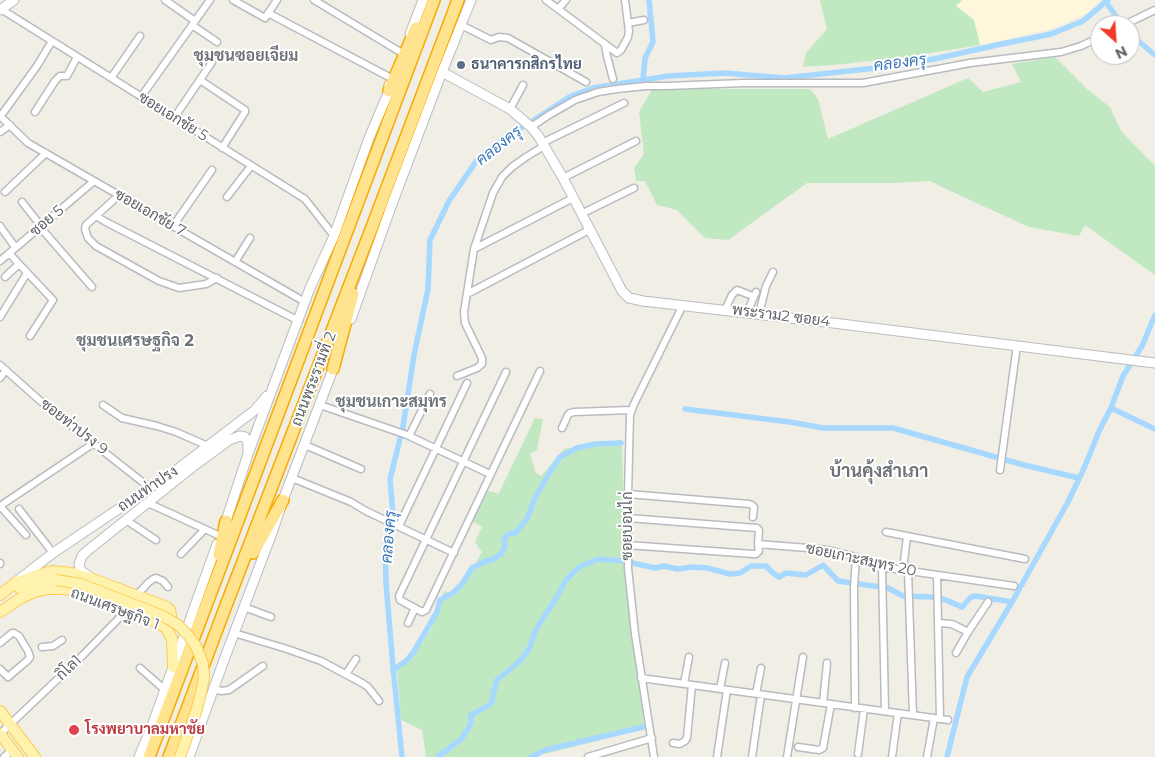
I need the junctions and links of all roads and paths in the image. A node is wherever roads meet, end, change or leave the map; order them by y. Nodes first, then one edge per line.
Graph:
1 (14, 0) edge
2 (165, 0) edge
3 (210, 0) edge
4 (233, 0) edge
5 (277, 0) edge
6 (314, 0) edge
7 (426, 0) edge
8 (458, 0) edge
9 (471, 0) edge
10 (546, 0) edge
11 (566, 0) edge
12 (625, 0) edge
13 (558, 9) junction
14 (1, 10) edge
15 (1155, 10) edge
16 (268, 13) junction
17 (1140, 17) edge
18 (644, 20) dead end
19 (194, 23) junction
20 (628, 23) junction
21 (461, 25) junction
22 (140, 36) dead end
23 (52, 41) junction
24 (217, 42) dead end
25 (1090, 42) edge
26 (605, 45) junction
27 (402, 53) junction
28 (77, 57) junction
29 (212, 62) dead end
30 (442, 72) junction
31 (111, 78) junction
32 (391, 78) junction
33 (613, 79) dead end
34 (200, 80) junction
35 (586, 82) dead end
36 (523, 85) dead end
37 (389, 90) junction
38 (141, 97) junction
39 (624, 103) dead end
40 (510, 109) junction
41 (35, 112) dead end
42 (0, 116) edge
43 (174, 118) junction
44 (10, 126) junction
45 (530, 126) junction
46 (0, 132) edge
47 (636, 141) dead end
48 (543, 144) junction
49 (222, 148) junction
50 (46, 153) junction
51 (251, 166) junction
52 (212, 170) dead end
53 (563, 178) junction
54 (94, 181) junction
55 (634, 188) dead end
56 (5, 192) dead end
57 (119, 195) junction
58 (227, 197) dead end
59 (573, 198) junction
60 (22, 202) dead end
61 (581, 214) junction
62 (96, 216) junction
63 (0, 226) edge
64 (40, 226) junction
65 (173, 226) junction
66 (372, 227) junction
67 (589, 230) junction
68 (334, 236) junction
69 (250, 238) dead end
70 (15, 247) junction
71 (474, 250) junction
72 (9, 253) junction
73 (0, 261) edge
74 (235, 262) junction
75 (19, 264) junction
76 (772, 272) dead end
77 (27, 273) junction
78 (5, 277) dead end
79 (217, 278) junction
80 (92, 287) dead end
81 (467, 294) junction
82 (305, 302) junction
83 (683, 305) junction
84 (725, 310) junction
85 (747, 313) junction
86 (759, 314) junction
87 (0, 316) edge
88 (299, 321) junction
89 (30, 336) dead end
90 (1017, 345) junction
91 (1155, 363) edge
92 (0, 365) edge
93 (333, 369) junction
94 (6, 370) junction
95 (540, 371) dead end
96 (506, 372) dead end
97 (457, 376) dead end
98 (0, 378) edge
99 (467, 383) dead end
100 (274, 386) junction
101 (430, 394) dead end
102 (102, 405) dead end
103 (320, 405) junction
104 (631, 410) junction
105 (562, 428) dead end
106 (405, 434) junction
107 (94, 443) junction
108 (305, 445) junction
109 (208, 446) junction
110 (436, 449) junction
111 (248, 454) junction
112 (462, 462) junction
113 (1000, 468) dead end
114 (361, 469) dead end
115 (490, 474) junction
116 (292, 478) junction
117 (150, 488) junction
118 (628, 494) junction
119 (283, 500) junction
120 (148, 503) junction
121 (0, 506) edge
122 (19, 509) dead end
123 (753, 517) dead end
124 (628, 518) junction
125 (126, 520) junction
126 (226, 521) junction
127 (394, 524) junction
128 (205, 529) junction
129 (886, 532) dead end
130 (26, 535) dead end
131 (220, 536) junction
132 (907, 536) junction
133 (156, 540) dead end
134 (426, 540) junction
135 (758, 544) junction
136 (627, 545) junction
137 (53, 553) junction
138 (454, 553) junction
139 (182, 554) dead end
140 (856, 557) junction
141 (1024, 558) dead end
142 (882, 567) junction
143 (906, 570) junction
144 (937, 575) junction
145 (93, 579) junction
146 (15, 583) junction
147 (1014, 586) dead end
148 (168, 587) dead end
149 (212, 591) junction
150 (137, 595) junction
151 (0, 597) edge
152 (988, 602) dead end
153 (244, 607) junction
154 (225, 608) junction
155 (414, 608) junction
156 (127, 610) junction
157 (0, 612) edge
158 (271, 616) dead end
159 (157, 622) junction
160 (408, 623) dead end
161 (939, 623) junction
162 (968, 632) junction
163 (234, 633) junction
164 (62, 640) dead end
165 (0, 643) edge
166 (42, 647) dead end
167 (956, 653) dead end
168 (689, 657) dead end
169 (803, 657) dead end
170 (356, 659) dead end
171 (725, 663) dead end
172 (827, 663) dead end
173 (263, 666) dead end
174 (173, 667) junction
175 (140, 668) dead end
176 (761, 668) dead end
177 (0, 670) edge
178 (346, 674) junction
179 (641, 678) junction
180 (684, 684) junction
181 (692, 685) junction
182 (213, 689) junction
183 (724, 689) junction
184 (165, 690) junction
185 (759, 694) junction
186 (796, 700) junction
187 (379, 701) dead end
188 (823, 703) junction
189 (831, 704) junction
190 (855, 708) junction
191 (864, 709) junction
192 (0, 711) edge
193 (885, 712) junction
194 (898, 713) junction
195 (913, 715) junction
196 (937, 719) junction
197 (948, 720) dead end
198 (10, 724) junction
199 (0, 734) edge
200 (652, 738) junction
201 (673, 743) dead end
202 (798, 747) dead end
203 (15, 753) edge
204 (858, 754) dead end
205 (4, 757) edge
206 (35, 757) edge
207 (139, 757) edge
208 (149, 757) edge
209 (169, 757) edge
210 (180, 757) edge
211 (189, 757) edge
212 (588, 757) edge
213 (654, 757) edge
214 (717, 757) edge
215 (752, 757) edge
216 (787, 757) edge
217 (892, 757) edge
218 (927, 757) edge

1 - 14 main road
2 - 19 street
3 - 19 street
4 - 16 street
5 - 16 street
6 - 27 street
7 - 27 main road
7 - 37 highway
7 - 149 highway, ถนนพระรามที่ 2
8 - 66 highway, ถนนพระรามที่ 2
9 - 21 main road, ถนนพระรามที่ 2
10 - 13 street
11 - 13 street
12 - 20 street
13 - 26 street
14 - 23 street, ซอยเอกชัย 5
15 - 17 street
16 - 32 street
18 - 20 street
19 - 24 street
19 - 38 street
20 - 26 street
21 - 30 main road, ถนนพระรามที่ 2
21 - 35 street
22 - 31 street
23 - 28 street, ซอยเอกชัย 5
23 - 42 street
25 - 45 street
26 - 33 street
27 - 32 main road
28 - 31 street, ซอยเอกชัย 5
28 - 41 street
29 - 34 street
30 - 40 main road
30 - 93 main road, ถนนพระรามที่ 2
31 - 38 street, ซอยเอกชัย 5
32 - 37 main road
34 - 43 street
34 - 49 street
36 - 40 street
37 - 68 main road
38 - 43 street, ซอยเอกชัย 5
39 - 48 street
40 - 45 main road, พระราม2 ซอย4
42 - 44 street, ซอยเอกชัย 7
43 - 49 street, ซอยเอกชัย 5
44 - 46 street
44 - 50 street, ซอยเอกชัย 7
45 - 48 main road, พระราม2 ซอย4
47 - 53 street
48 - 53 main road, พระราม2 ซอย4
48 - 71 street
49 - 51 street, ซอยเอกชัย 5
50 - 54 street, ซอยเอกชัย 7
50 - 56 street
51 - 58 street
51 - 68 street, ซอยเอกชัย 5
52 - 65 street
53 - 59 main road, พระราม2 ซอย4
54 - 57 street, ซอยเอกชัย 7
54 - 64 street, ซอย 5
55 - 61 street
57 - 62 street
57 - 65 street, ซอยเอกชัย 7
59 - 61 main road, พระราม2 ซอย4
59 - 71 street
60 - 64 street
61 - 67 main road, พระราม2 ซอย4
62 - 79 street
62 - 79 street
63 - 70 street
64 - 70 street, ซอย 5
64 - 80 street
65 - 74 street, ซอยเอกชัย 7
66 - 93 highway
66 - 154 highway, ถนนพระรามที่ 2
67 - 81 street
67 - 83 main road, พระราม2 ซอย4
68 - 82 main road
69 - 74 street
70 - 72 street, ซอย 5
71 - 81 street
72 - 73 street, ซอย 5
72 - 75 street
74 - 82 street, ซอยเอกชัย 7
75 - 77 street
75 - 78 street
76 - 86 street
77 - 87 street
77 - 89 street
79 - 88 street
81 - 97 street
82 - 88 main road
83 - 84 main road, พระราม2 ซอย4
83 - 104 street, ซอยบ่อนไก่
84 - 85 main road, พระราม2 ซอย4
84 - 85 street
85 - 86 main road, พระราม2 ซอย4
86 - 90 main road, พระราม2 ซอย4
88 - 100 main road
90 - 91 main road, พระราม2 ซอย4
90 - 113 street
92 - 94 street, ซอยท่าปรง 9
93 - 103 main road, ถนนพระรามที่ 2
94 - 98 street
94 - 107 street, ซอยท่าปรง 9
95 - 115 street
96 - 112 street
99 - 110 street
100 - 109 main road, ถนนท่าปรง
100 - 111 main road
101 - 106 street
102 - 109 street
103 - 106 street
103 - 108 main road, ถนนพระรามที่ 2
104 - 105 street
104 - 118 street, ซอยบ่อนไก่
106 - 110 street
107 - 117 street, ซอยท่าปรง 9
107 - 121 street
108 - 114 street
108 - 116 main road, ถนนพระรามที่ 2
109 - 117 main road, ถนนท่าปรง
110 - 112 street
110 - 127 street
111 - 120 main road, ถนนท่าปรง
111 - 126 main road
112 - 115 street
112 - 134 street
115 - 138 street
116 - 119 main road, ถนนพระรามที่ 2
116 - 127 street
117 - 137 main road, ถนนท่าปรง
118 - 123 street
118 - 124 street, ซอยบ่อนไก่
119 - 153 main road, ถนนพระรามที่ 2
119 - 154 highway
120 - 125 main road, ถนนท่าปรง
120 - 128 street
121 - 130 street
122 - 137 street
124 - 135 street
124 - 136 street, ซอยบ่อนไก่
125 - 133 street
125 - 145 main road, ถนนท่าปรง
126 - 131 main road
126 - 149 highway
127 - 134 street
128 - 131 street
128 - 139 street
129 - 132 street
131 - 174 main road
132 - 141 street
132 - 143 street
134 - 138 street
134 - 155 street
135 - 136 street
135 - 140 street, ซอยเกาะสมุทร 20
136 - 179 street, ซอยบ่อนไก่
137 - 146 main road, ถนนท่าปรง
138 - 155 street
140 - 142 street, ซอยเกาะสมุทร 20
140 - 190 street
142 - 143 street, ซอยเกาะสมุทร 20
142 - 193 street
143 - 144 street, ซอยเกาะสมุทร 20
143 - 195 street
144 - 147 street, ซอยเกาะสมุทร 20
144 - 161 street
145 - 146 main road, ถนนท่าปรง
145 - 150 main road, ถนนท่าปรง
146 - 151 main road, ถนนท่าปรง
148 - 150 street
149 - 208 highway, ถนนพระรามที่ 2
150 - 159 main road, ถนนท่าปรง
151 - 210 main road, ถนนเศรษฐกิจ 1, bridge
152 - 162 street
153 - 158 street
153 - 163 main road, ถนนพระรามที่ 2
154 - 209 highway, ถนนพระรามที่ 2
155 - 160 street
156 - 157 main road, ถนนเศรษฐกิจ 1
156 - 159 main road, ถนนเศรษฐกิจ 1
156 - 198 street, กิโล1
159 - 174 main road, ถนนเศรษฐกิจ 1
161 - 162 street
161 - 196 street
162 - 167 street
163 - 178 street
163 - 182 main road, ถนนพระรามที่ 2
164 - 166 street
165 - 177 street
168 - 180 street
169 - 186 street
170 - 178 street
171 - 183 street
172 - 188 street
173 - 182 street
174 - 184 main road
175 - 184 street
176 - 185 street
178 - 187 street
179 - 180 street
179 - 200 street, ซอยบ่อนไก่
180 - 181 street
181 - 183 street
181 - 201 street
182 - 211 main road, ถนนพระรามที่ 2
183 - 185 street
183 - 214 street
184 - 207 main road
185 - 186 street
185 - 215 street
186 - 188 street
186 - 216 street
188 - 189 street
189 - 190 street
189 - 202 street
190 - 191 street
191 - 193 street
191 - 204 street
192 - 198 main road
193 - 194 street
194 - 195 street
194 - 217 street
195 - 196 street
196 - 197 street
196 - 218 street
198 - 199 street, กิโล1
198 - 206 main road
199 - 203 main road
200 - 212 street
200 - 213 street, ซอยบ่อนไก่
203 - 205 street

